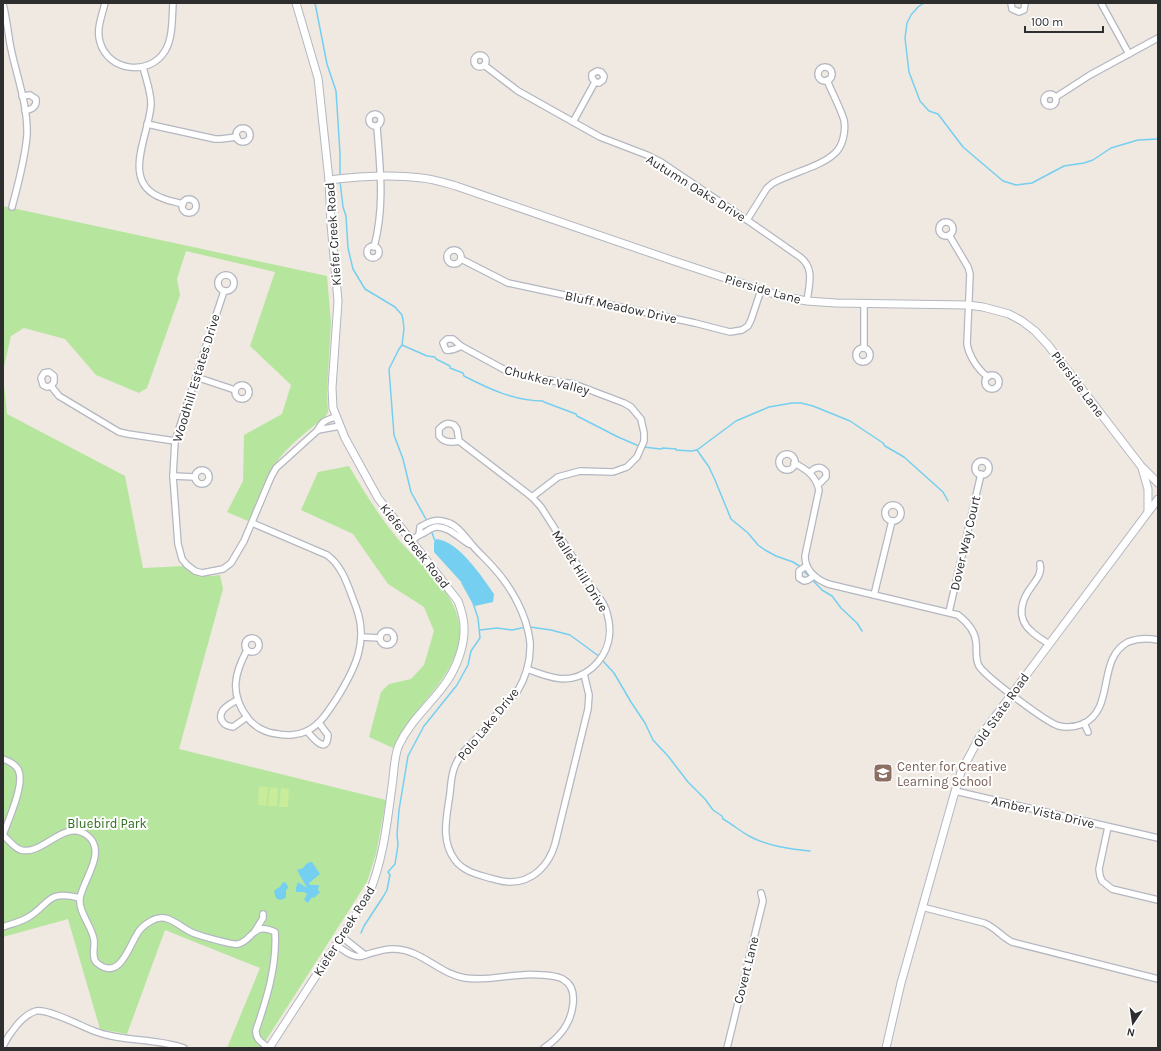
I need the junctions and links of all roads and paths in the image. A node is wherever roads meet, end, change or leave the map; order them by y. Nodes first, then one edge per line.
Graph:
1 (105, 3) edge
2 (173, 3) edge
3 (296, 3) edge
4 (1012, 3) edge
5 (1025, 3) edge
6 (1101, 3) edge
7 (3, 4) edge
8 (1158, 38) edge
9 (1129, 54) junction
10 (484, 65) dead end
11 (143, 67) junction
12 (827, 80) dead end
13 (594, 82) dead end
14 (22, 96) junction
15 (1056, 97) dead end
16 (26, 111) junction
17 (573, 122) junction
18 (147, 124) junction
19 (377, 126) dead end
20 (237, 136) dead end
21 (381, 176) junction
22 (329, 180) junction
23 (183, 204) dead end
24 (12, 207) dead end
25 (747, 220) junction
26 (949, 235) dead end
27 (374, 246) dead end
28 (461, 259) dead end
29 (760, 290) junction
30 (224, 291) dead end
31 (807, 301) junction
32 (864, 303) junction
33 (968, 305) junction
34 (461, 346) dead end
35 (864, 348) dead end
36 (196, 377) junction
37 (988, 377) dead end
38 (51, 386) junction
39 (235, 390) dead end
40 (336, 418) junction
41 (340, 426) junction
42 (318, 430) junction
43 (175, 441) junction
44 (458, 441) dead end
45 (794, 463) dead end
46 (1141, 466) junction
47 (810, 473) junction
48 (981, 474) dead end
49 (173, 476) junction
50 (195, 477) dead end
51 (1158, 483) edge
52 (818, 485) junction
53 (532, 497) junction
54 (1158, 499) edge
55 (1148, 511) junction
56 (892, 521) dead end
57 (252, 523) junction
58 (411, 541) junction
59 (1040, 564) dead end
60 (806, 566) junction
61 (814, 576) junction
62 (874, 595) junction
63 (948, 612) junction
64 (361, 637) junction
65 (380, 638) dead end
66 (1158, 640) edge
67 (1049, 644) junction
68 (247, 650) dead end
69 (527, 669) junction
70 (584, 674) junction
71 (1011, 694) junction
72 (237, 700) junction
73 (247, 717) junction
74 (319, 723) junction
75 (1084, 723) junction
76 (307, 731) junction
77 (1088, 732) dead end
78 (3, 759) edge
79 (955, 791) junction
80 (1108, 827) junction
81 (3, 835) edge
82 (1158, 838) edge
83 (761, 893) dead end
84 (80, 898) junction
85 (1158, 900) edge
86 (922, 907) junction
87 (263, 914) dead end
88 (3, 927) edge
89 (255, 931) junction
90 (342, 937) junction
91 (336, 945) junction
92 (365, 955) junction
93 (1158, 979) edge
94 (3, 1046) edge
95 (184, 1048) edge
96 (269, 1048) edge
97 (544, 1048) edge
98 (727, 1048) edge
99 (886, 1048) edge

1 - 11 street
2 - 11 street
3 - 22 street, Kiefer Creek Road
4 - 5 street
6 - 9 street
7 - 14 street
8 - 9 street
9 - 15 street
10 - 17 street, Autumn Oaks Drive
11 - 18 street
12 - 25 street
13 - 17 street
14 - 16 street
14 - 16 street
16 - 24 street
17 - 25 street, Autumn Oaks Drive
18 - 20 street
18 - 23 street
19 - 21 street
21 - 22 street, Pierside Lane
21 - 27 street
21 - 29 street, Pierside Lane
22 - 40 street, Kiefer Creek Road
25 - 31 street, Autumn Oaks Drive
26 - 33 street
28 - 29 street, Bluff Meadow Drive
29 - 31 street, Pierside Lane
30 - 36 street, Woodhill Estates Drive
31 - 32 street, Pierside Lane
32 - 33 street, Pierside Lane
32 - 35 street
33 - 37 street
33 - 46 street, Pierside Lane
34 - 53 street, Chukker Valley
36 - 39 street
36 - 43 street, Woodhill Estates Drive
38 - 38 street
38 - 43 street
40 - 41 street, Kiefer Creek Road
40 - 42 street, Woodhill Estates Drive
41 - 42 street
41 - 58 street, Kiefer Creek Road
42 - 57 street, Woodhill Estates Drive
43 - 49 street, Woodhill Estates Drive
44 - 53 street, Mallet Hill Drive
45 - 47 street
46 - 51 street, Pierside Lane
46 - 55 street
47 - 52 street
47 - 52 street
48 - 63 street, Dover Way Court
49 - 50 street
49 - 57 street, Woodhill Estates Drive
52 - 60 street
53 - 70 street, Mallet Hill Drive
54 - 55 street, Old State Road
55 - 67 street, Old State Road
56 - 62 street
57 - 64 street
58 - 69 street, Polo Lake Drive
58 - 90 street, Kiefer Creek Road
59 - 67 street
60 - 61 street
60 - 61 street
61 - 62 street
62 - 63 street
63 - 71 street
64 - 65 street
64 - 74 street
66 - 75 street
67 - 71 street, Old State Road
68 - 72 street
69 - 70 street, Mallet Hill Drive
69 - 70 street, Polo Lake Drive
71 - 75 street
71 - 79 street, Old State Road
72 - 73 street
72 - 73 street
73 - 76 street
74 - 76 street
74 - 76 street
75 - 77 street
78 - 81 street
79 - 80 street, Amber Vista Drive
79 - 86 street, Old State Road
80 - 82 street, Amber Vista Drive
80 - 85 street, Amber Vista Drive
81 - 84 street
83 - 98 street, Covert Lane
84 - 88 street
84 - 89 street
86 - 93 street
86 - 99 street, Old State Road
87 - 89 street
89 - 96 street
90 - 91 street, Kiefer Creek Road
90 - 92 street
91 - 92 street
91 - 96 street, Kiefer Creek Road
92 - 97 street
94 - 95 street

